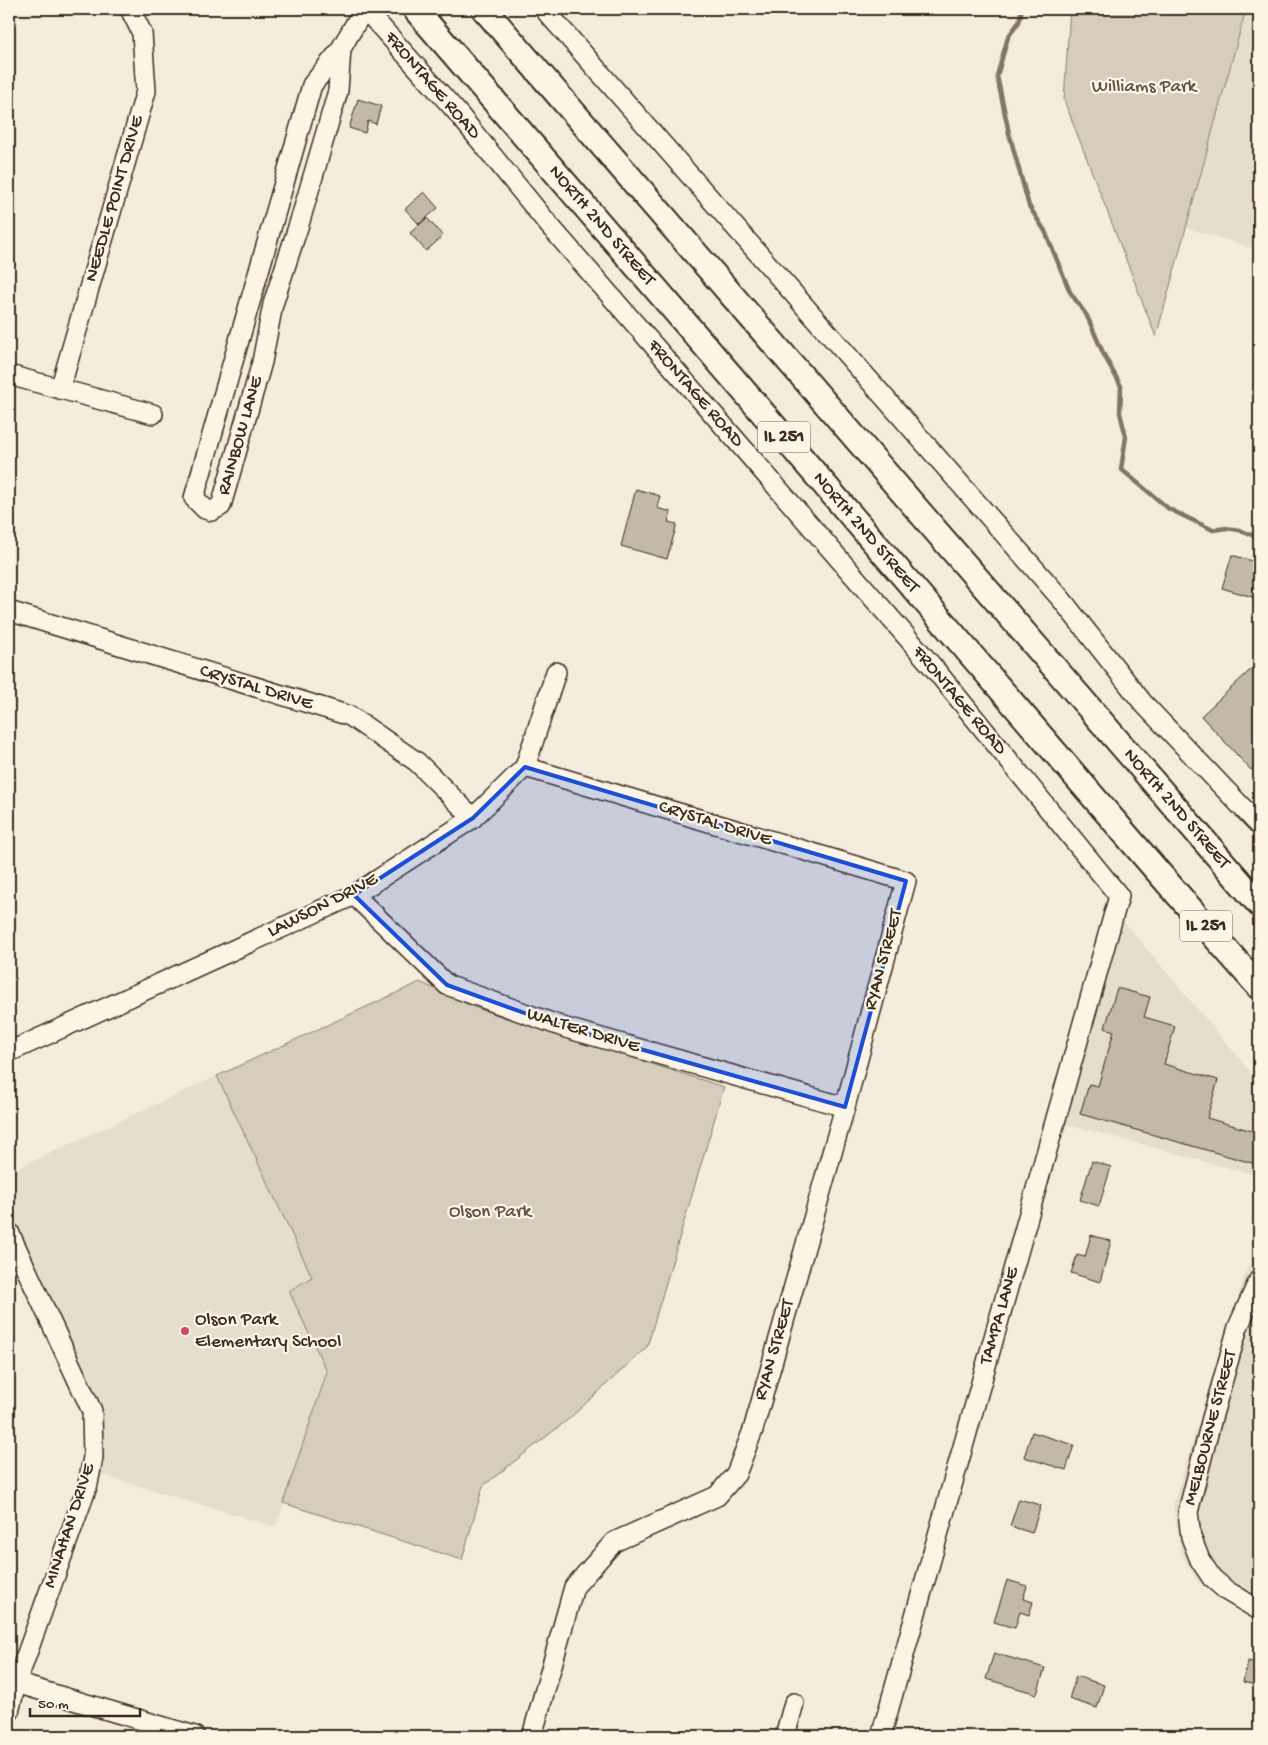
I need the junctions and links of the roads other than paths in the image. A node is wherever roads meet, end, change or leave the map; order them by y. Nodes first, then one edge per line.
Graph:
1 (130, 9) edge
2 (364, 9) edge
3 (415, 9) edge
4 (484, 9) edge
5 (544, 9) edge
6 (341, 49) junction
7 (9, 375) edge
8 (60, 389) junction
9 (153, 414) dead end
10 (9, 612) edge
11 (556, 672) dead end
12 (525, 767) junction
13 (473, 818) junction
14 (1259, 824) edge
15 (906, 881) joint
16 (354, 895) junction
17 (1119, 896) joint
18 (1259, 904) edge
19 (1259, 987) edge
20 (9, 1052) edge
21 (845, 1107) junction
22 (9, 1232) edge
23 (1259, 1280) edge
24 (1259, 1610) edge
25 (13, 1682) edge
26 (794, 1703) dead end
27 (9, 1712) edge
28 (195, 1736) edge
29 (532, 1736) edge
30 (785, 1736) edge
31 (881, 1736) edge

1 - 8 street, NEEDLE POINT DRIVE
2 - 6 street, RAINBOW LANE
2 - 17 street, FRONTAGE ROAD
3 - 19 main road, NORTH 2ND STREET / IL 251
4 - 18 main road, NORTH 2ND STREET / IL 251
5 - 14 street
6 - 6 street, RAINBOW LANE
7 - 8 street
8 - 9 street
10 - 13 street, CRYSTAL DRIVE
11 - 12 street, LAWSON DRIVE
12 - 13 street, LAWSON DRIVE
12 - 15 street, CRYSTAL DRIVE
13 - 16 street, LAWSON DRIVE
15 - 21 street, RYAN STREET
16 - 20 street, LAWSON DRIVE
16 - 21 street, WALTER DRIVE
17 - 31 street, TAMPA LANE
21 - 29 street, RYAN STREET
22 - 25 street, MINAHAN DRIVE
23 - 24 street, MELBOURNE STREET
25 - 27 street, MINAHAN DRIVE
25 - 28 street
26 - 30 street

